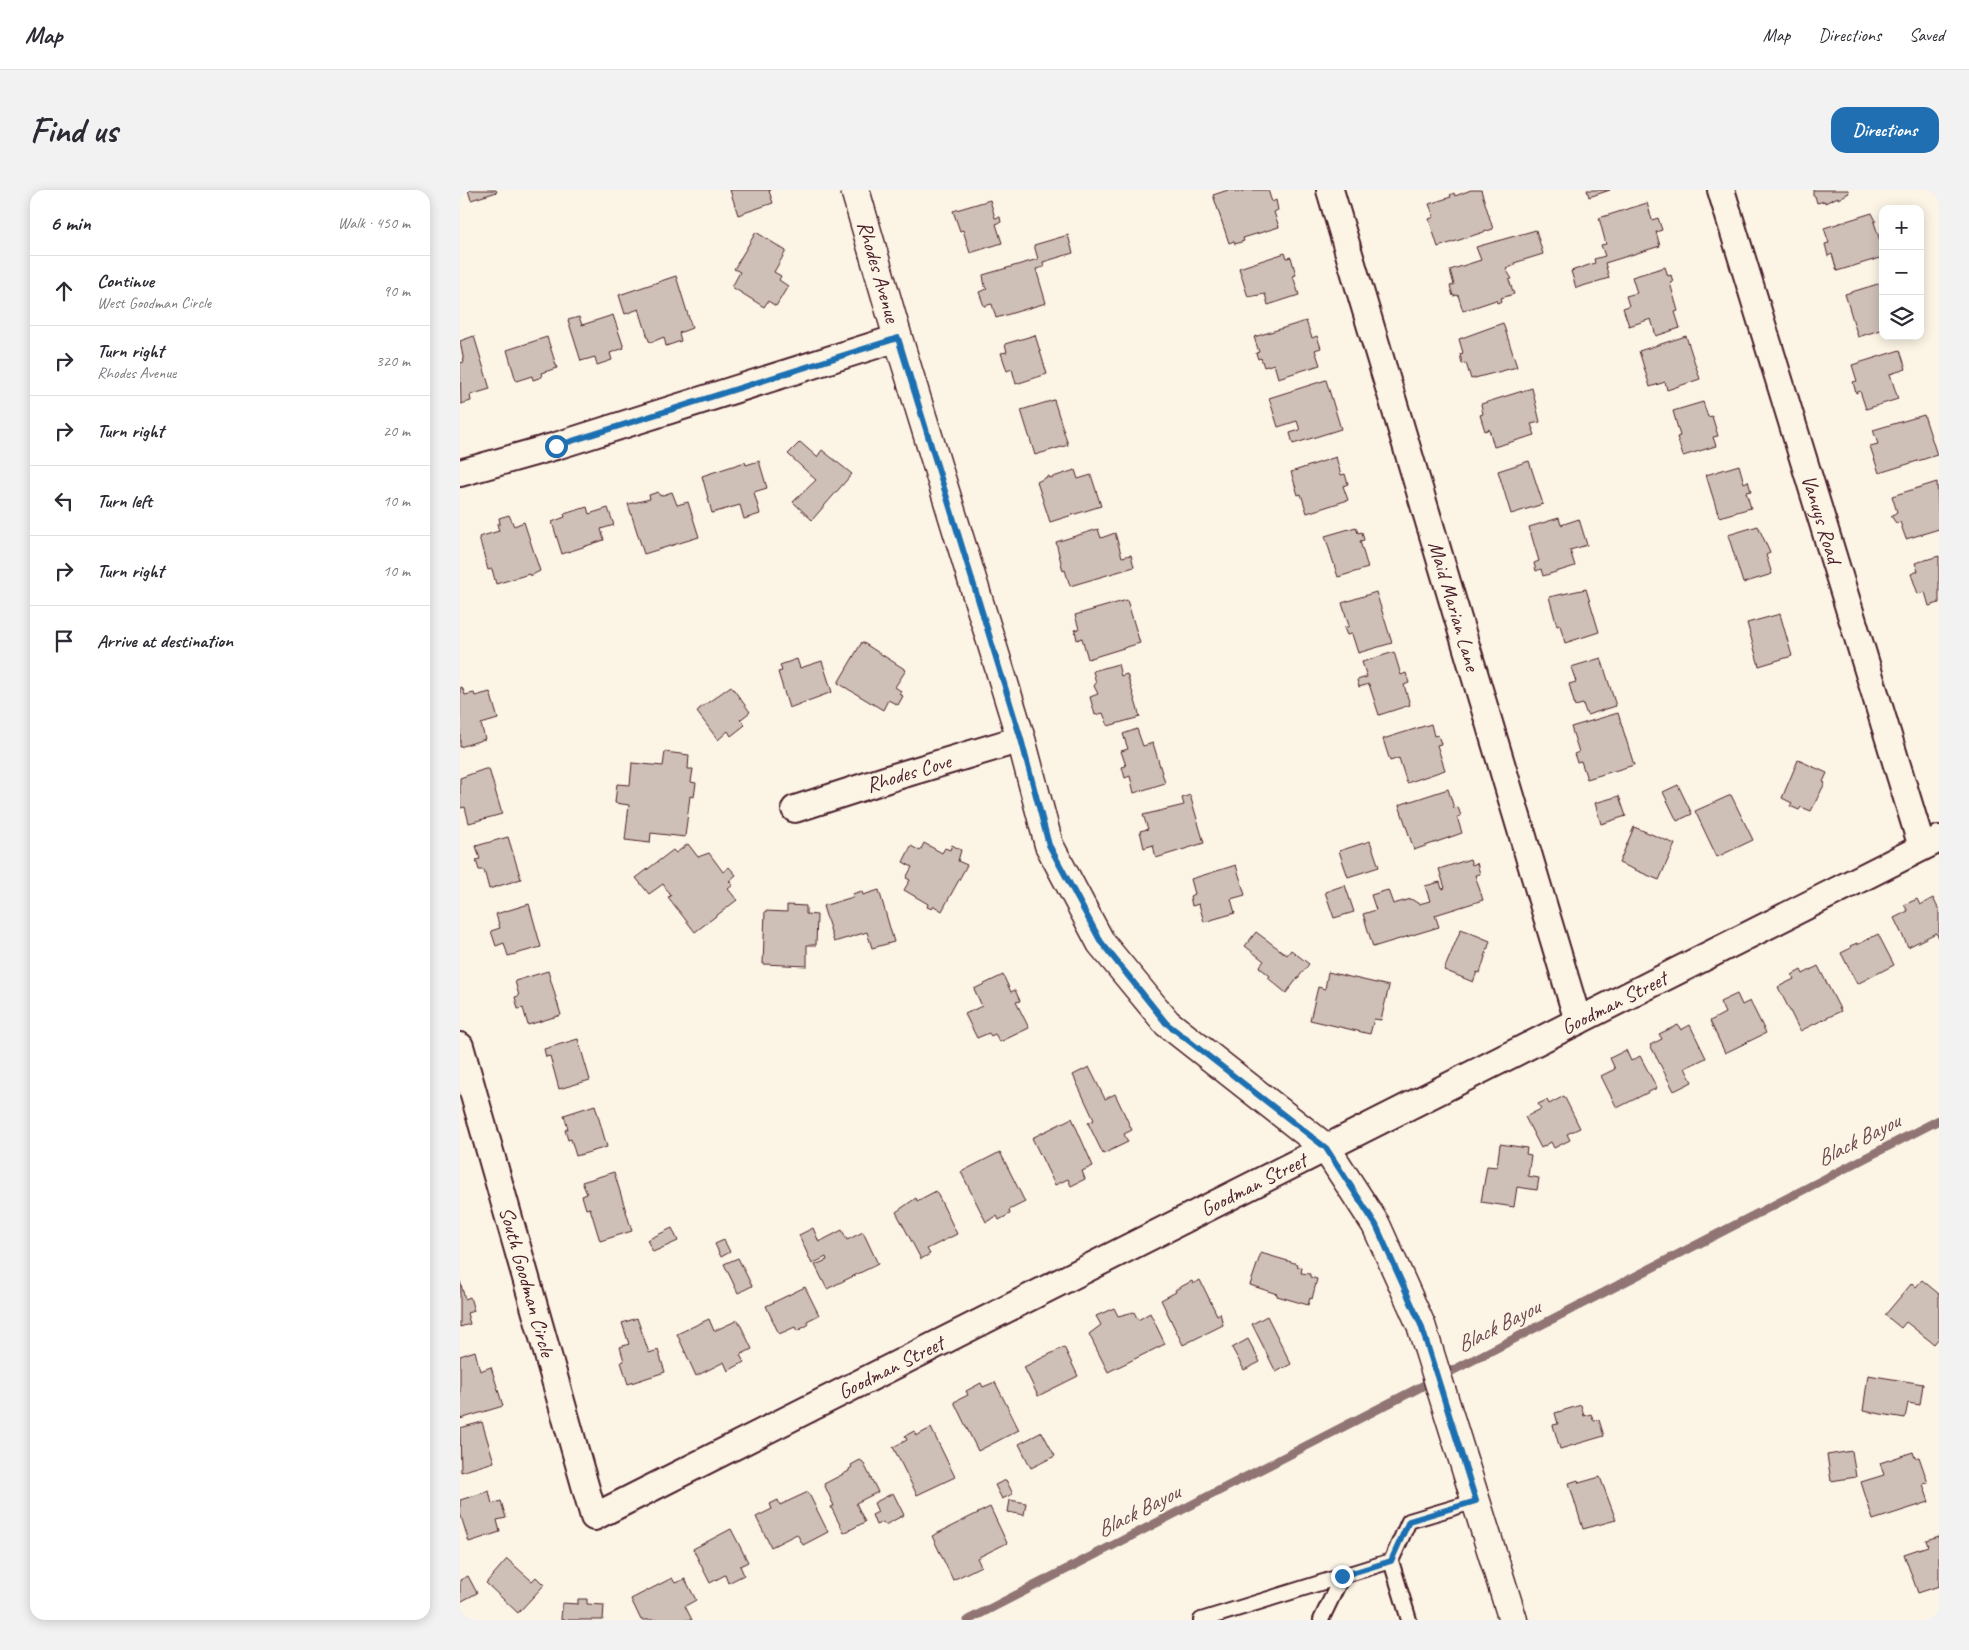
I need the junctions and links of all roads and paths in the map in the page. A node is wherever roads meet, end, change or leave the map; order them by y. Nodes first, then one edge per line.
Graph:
1 (855, 190) edge
2 (1330, 190) edge
3 (1721, 190) edge
4 (898, 338) junction
5 (460, 473) edge
6 (1021, 739) junction
7 (796, 809) dead end
8 (1930, 843) edge
9 (1578, 1021) junction
10 (460, 1046) edge
11 (1326, 1148) junction
12 (1476, 1501) junction
13 (594, 1517) joint
14 (1391, 1561) junction
15 (1342, 1576) junction
16 (1200, 1620) edge
17 (1321, 1620) edge
18 (1409, 1620) edge
19 (1513, 1620) edge

1 - 4 main road, Rhodes Avenue
2 - 9 street, Maid Marian Lane
3 - 8 street, Vanuys Road
4 - 5 street
4 - 6 main road, Rhodes Avenue
6 - 7 street, Rhodes Cove
6 - 11 main road, Rhodes Avenue
8 - 9 street, Goodman Street
9 - 11 street, Goodman Street
10 - 13 street, South Goodman Circle
11 - 12 main road, Rhodes Avenue
11 - 13 street, Goodman Street
12 - 14 lane
12 - 19 main road, Rhodes Avenue
14 - 15 lane
14 - 18 lane
15 - 16 lane
15 - 17 lane

